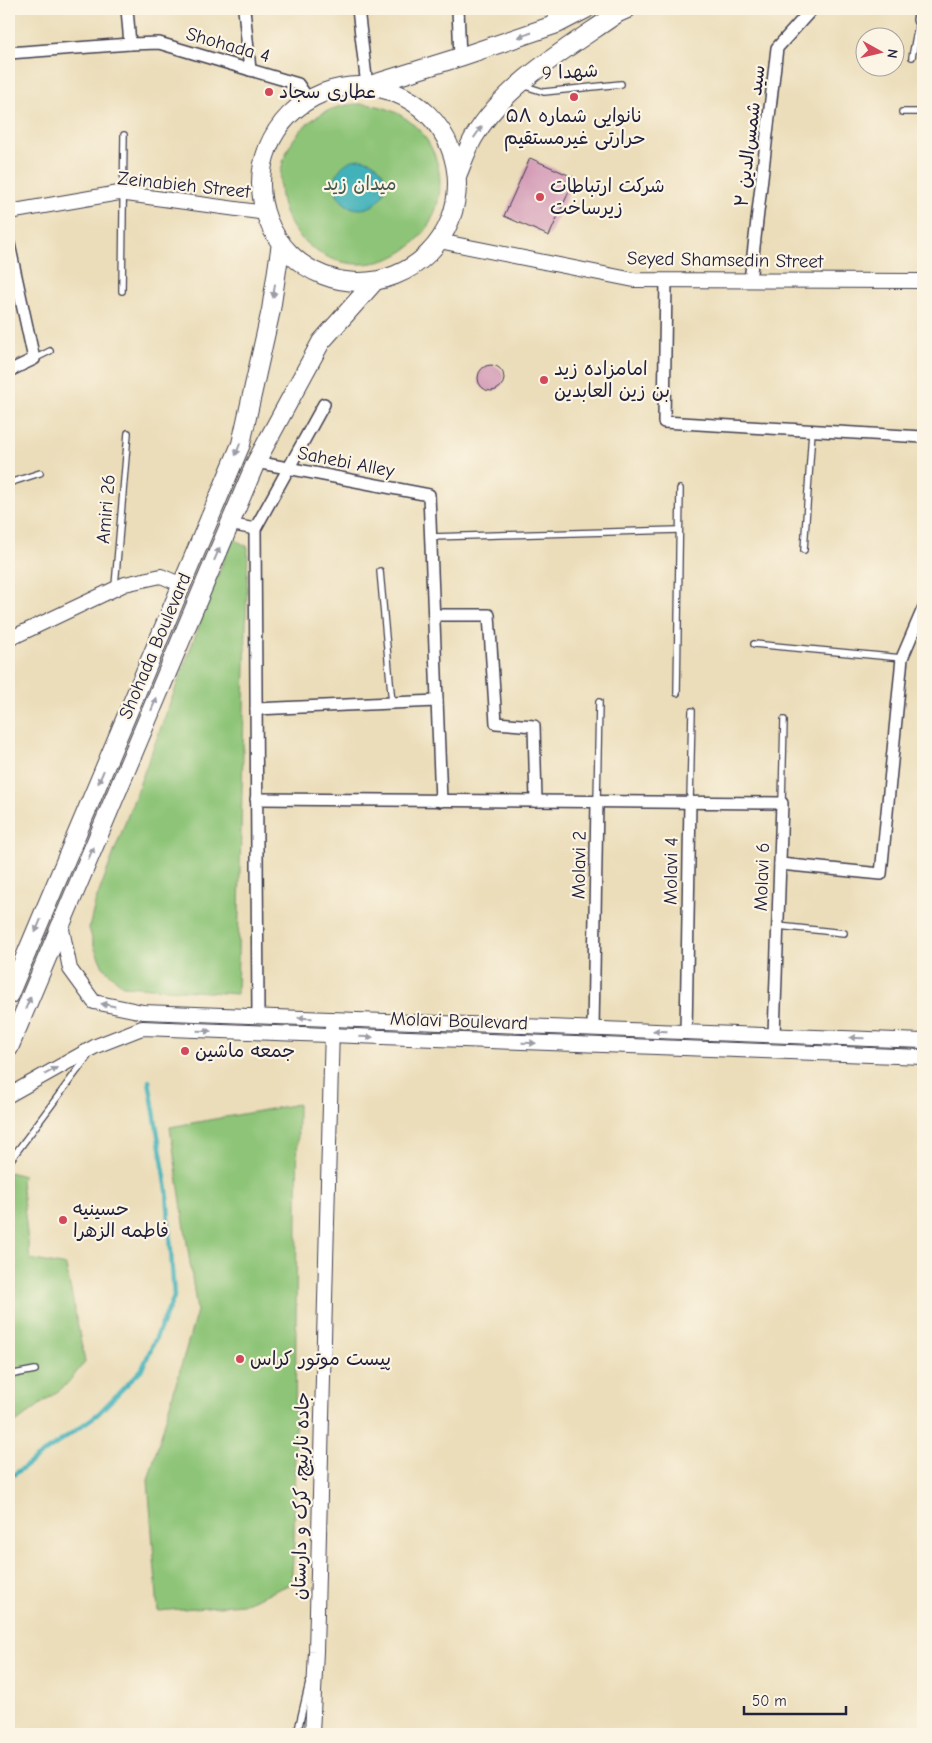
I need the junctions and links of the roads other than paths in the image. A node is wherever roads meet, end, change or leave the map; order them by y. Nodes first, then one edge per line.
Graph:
1 (127, 9) edge
2 (244, 9) edge
3 (358, 9) edge
4 (458, 9) edge
5 (586, 9) edge
6 (627, 9) edge
7 (812, 9) edge
8 (554, 16) edge
9 (921, 16) edge
10 (130, 44) junction
11 (9, 53) edge
12 (460, 57) junction
13 (912, 57) dead end
14 (250, 70) junction
15 (521, 84) junction
16 (621, 84) dead end
17 (368, 86) junction
18 (309, 100) junction
19 (902, 112) dead end
20 (923, 112) edge
21 (124, 135) dead end
22 (457, 176) junction
23 (124, 194) junction
24 (9, 212) edge
25 (266, 213) junction
26 (439, 240) junction
27 (281, 243) junction
28 (9, 244) edge
29 (666, 280) junction
30 (375, 281) junction
31 (750, 281) junction
32 (923, 281) edge
33 (122, 291) dead end
34 (50, 350) dead end
35 (34, 358) junction
36 (9, 371) edge
37 (324, 404) dead end
38 (812, 430) junction
39 (128, 432) dead end
40 (923, 437) edge
41 (256, 462) junction
42 (288, 468) junction
43 (40, 473) dead end
44 (9, 483) edge
45 (680, 489) dead end
46 (229, 524) junction
47 (254, 529) junction
48 (679, 530) junction
49 (431, 537) junction
50 (804, 550) dead end
51 (380, 571) dead end
52 (182, 585) junction
53 (114, 589) junction
54 (923, 612) edge
55 (434, 615) junction
56 (9, 639) edge
57 (754, 644) dead end
58 (902, 658) junction
59 (677, 693) dead end
60 (437, 701) junction
61 (599, 702) dead end
62 (392, 703) junction
63 (256, 710) junction
64 (692, 711) dead end
65 (784, 720) dead end
66 (110, 756) junction
67 (128, 764) junction
68 (256, 799) junction
69 (441, 800) junction
70 (536, 801) junction
71 (597, 802) junction
72 (690, 802) junction
73 (782, 803) junction
74 (780, 864) junction
75 (61, 924) junction
76 (778, 926) junction
77 (844, 933) dead end
78 (9, 995) edge
79 (143, 1012) junction
80 (258, 1016) junction
81 (333, 1019) junction
82 (142, 1028) junction
83 (593, 1029) junction
84 (686, 1032) junction
85 (332, 1036) junction
86 (774, 1036) junction
87 (889, 1040) junction
88 (923, 1041) edge
89 (96, 1046) junction
90 (9, 1048) edge
91 (888, 1056) junction
92 (923, 1057) edge
93 (9, 1095) edge
94 (9, 1162) edge
95 (35, 1370) dead end
96 (9, 1375) edge
97 (316, 1651) junction
98 (298, 1734) edge
99 (312, 1734) edge

1 - 10 street
2 - 14 street
3 - 17 street
4 - 12 street
5 - 8 main road
6 - 15 main road
7 - 31 street, سید شمس‌الدین ۲
8 -> 12 main road
9 - 13 lane
10 - 11 street, Shohada 4
10 - 14 street, Shohada 4
12 - 17 main road
14 - 18 street, Shohada 4
15 - 16 lane, شهدا 9
22 -> 15 main road
17 - 18 main road
17 - 22 main road
18 - 25 main road
19 - 20 lane
21 - 23 lane
22 - 26 main road
23 - 24 street, Zeinabieh Street
23 - 25 street, Zeinabieh Street
23 - 33 lane
25 - 27 main road
26 - 29 street, Seyed Shamsedin Street
26 - 30 main road
27 - 30 main road
27 -> 52 main road, Shohada Boulevard
28 - 35 street
29 - 31 street, Seyed Shamsedin Street
29 - 38 street
30 - 41 main road, Shohada Boulevard
31 - 32 street, Seyed Shamsedin Street
34 - 35 lane
35 - 36 street
37 - 42 street
38 - 40 street
38 - 50 lane
39 - 53 lane, Amiri 26
41 - 42 street, Sahebi Alley
41 - 46 main road, Shohada Boulevard
42 - 47 street
42 - 49 street, Sahebi Alley
43 - 44 lane
45 - 48 lane
46 - 47 street
67 -> 46 main road, Shohada Boulevard
47 - 63 street
48 - 49 lane
48 - 59 lane
49 - 55 street
51 - 62 lane
52 - 53 street
52 - 66 main road, Shohada Boulevard
53 - 56 street
54 - 58 street
55 - 60 street
55 - 70 street
57 - 58 lane
58 - 74 street
60 - 62 street
60 - 69 street
61 - 71 lane, Molavi 2
62 - 63 street
63 - 68 street
64 - 72 lane, Molavi 4
65 - 73 lane, Molavi 6
66 - 67 main road
66 -> 78 main road, Shohada Boulevard
75 -> 67 main road, Shohada Boulevard
68 - 69 street
68 - 80 street
69 - 70 street
70 - 71 street
71 - 72 street
71 - 83 street, Molavi 2
72 - 73 street
72 - 84 street, Molavi 4
73 - 74 street, Molavi 6
74 - 76 street, Molavi 6
79 -> 75 street, Molavi Boulevard
90 -> 75 main road, Shohada Boulevard
76 - 77 lane
76 - 86 street, Molavi 6
79 - 80 street, Molavi Boulevard
79 - 82 street
81 -> 80 street, Molavi Boulevard
81 - 83 street, Molavi Boulevard
81 - 85 street, جاده نارتیچ، کرک و دارستان
82 -> 85 street, Molavi Boulevard
82 - 89 street, Molavi Boulevard
84 -> 83 street, Molavi Boulevard
84 - 86 street, Molavi Boulevard
85 -> 91 street, Molavi Boulevard
85 - 97 street, جاده نارتیچ، کرک و دارستان
87 -> 86 street, Molavi Boulevard
87 - 88 street, Molavi Boulevard
87 - 91 street
93 -> 89 street, Molavi Boulevard
89 - 94 lane
91 - 92 street, Molavi Boulevard
95 - 96 lane
97 - 98 lane
97 - 99 street, جاده نارتیچ، کرک و دارستان

